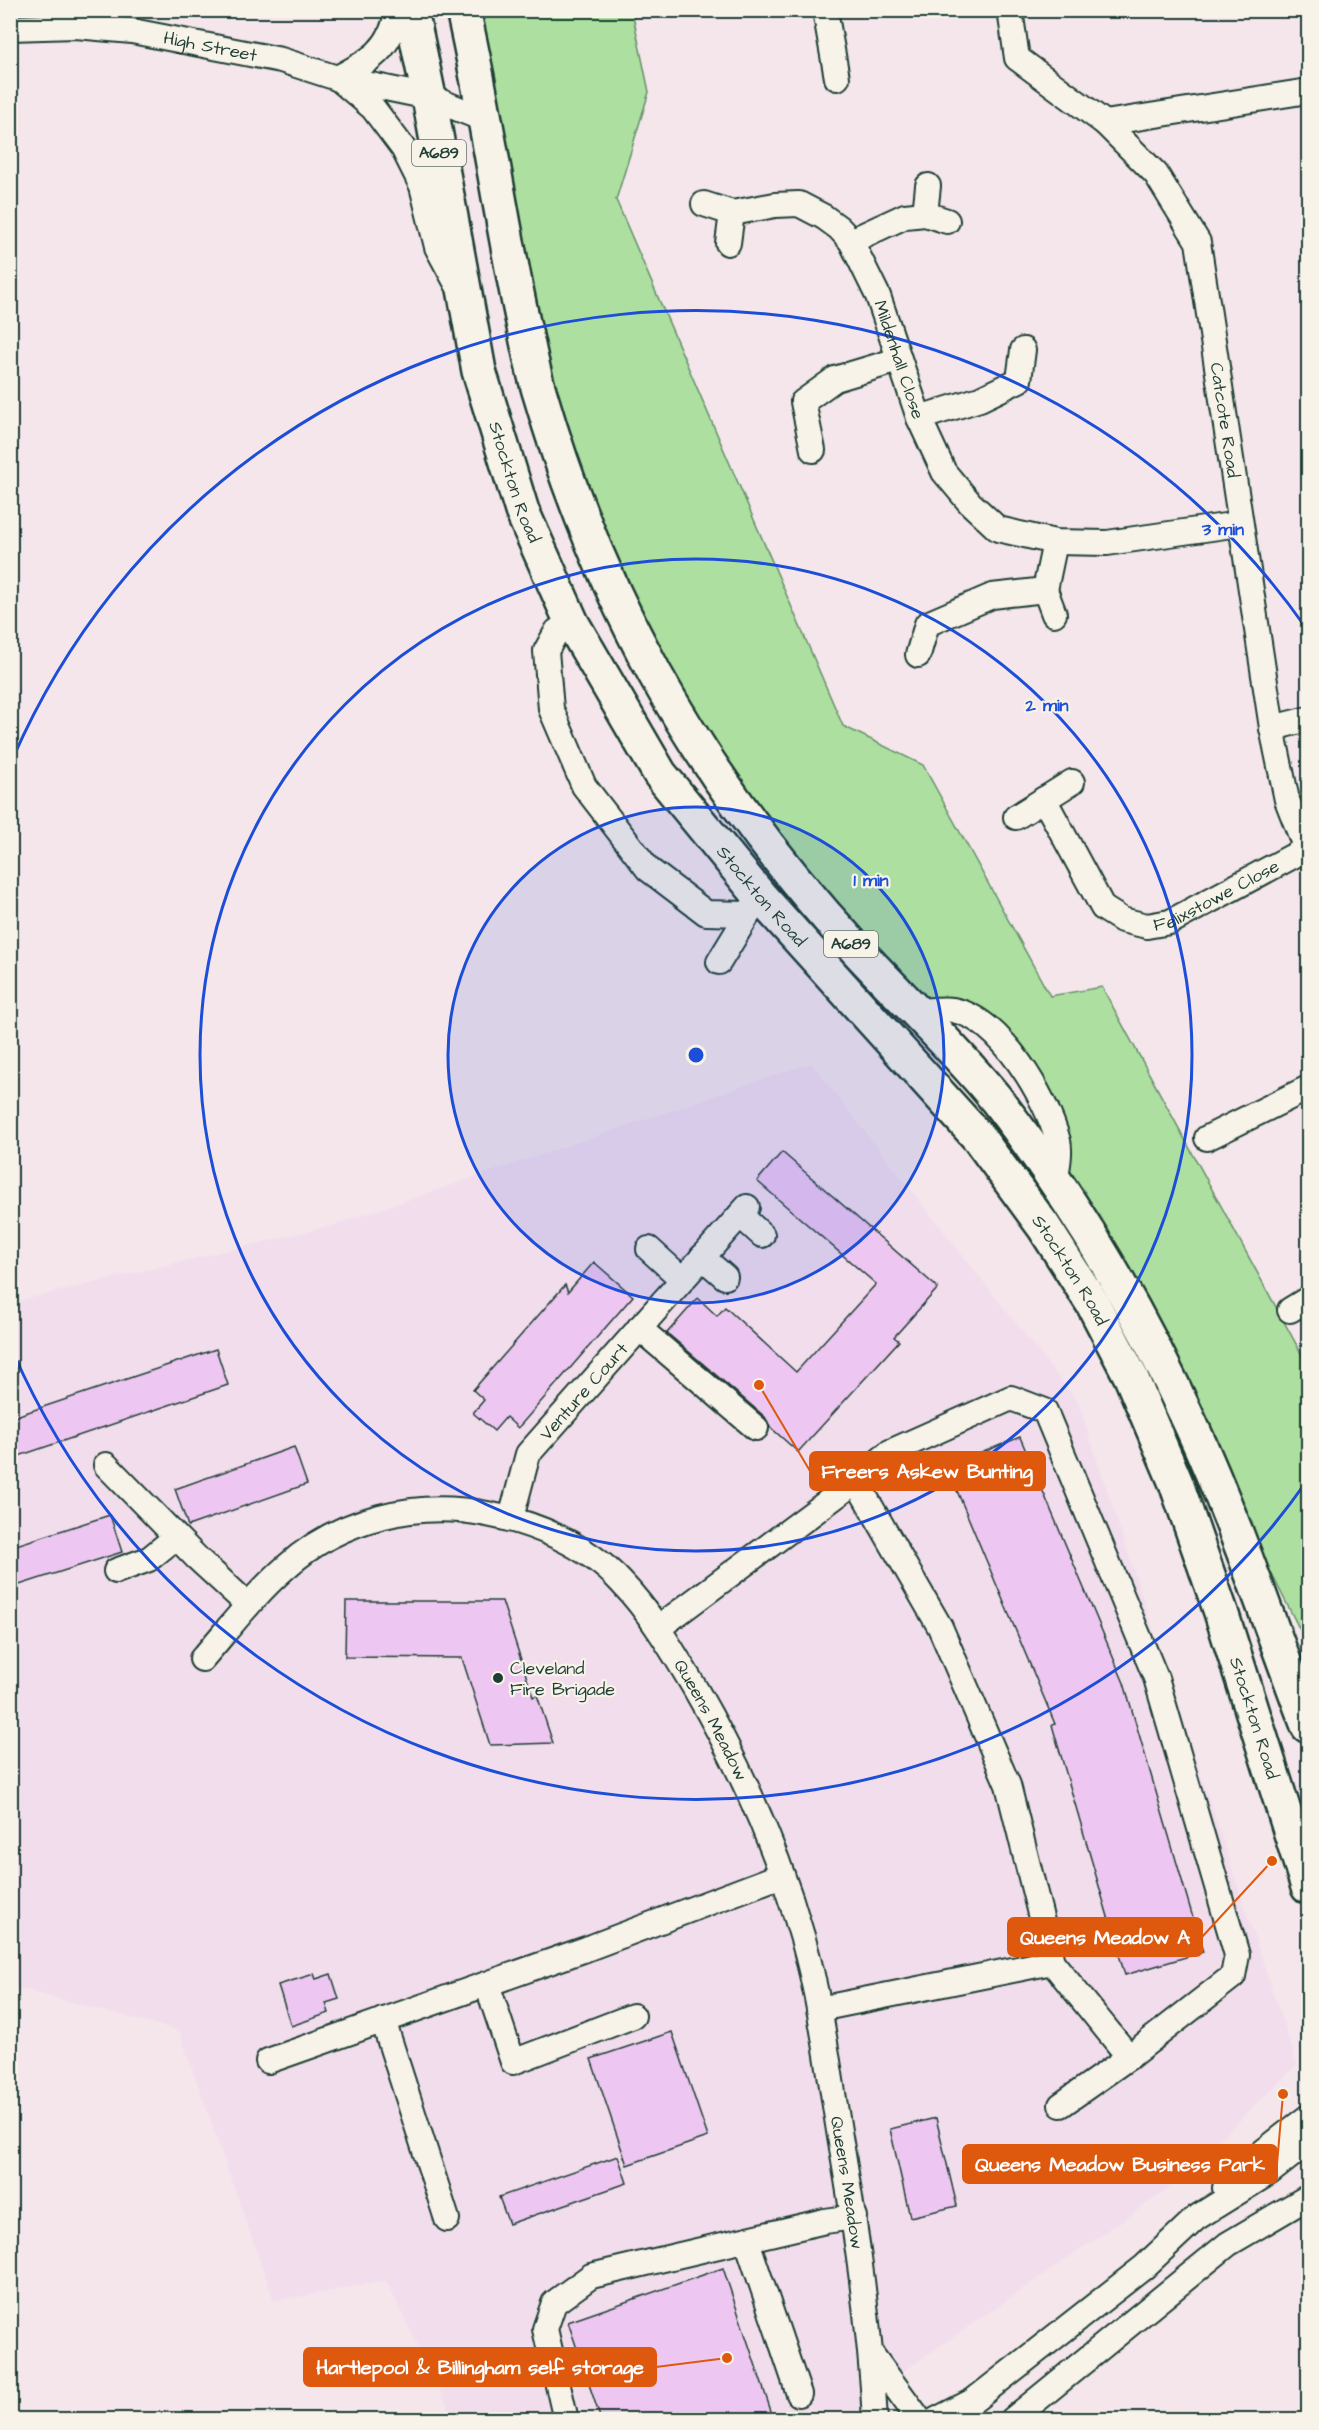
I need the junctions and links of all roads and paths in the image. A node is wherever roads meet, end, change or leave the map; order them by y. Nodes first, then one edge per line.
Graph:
1 (397, 10) edge
2 (411, 10) edge
3 (463, 10) edge
4 (825, 10) edge
5 (1010, 10) edge
6 (132, 20) edge
7 (10, 28) edge
8 (337, 78) junction
9 (837, 78) dead end
10 (1308, 91) edge
11 (429, 97) junction
12 (486, 120) junction
13 (1105, 123) junction
14 (928, 186) dead end
15 (704, 204) dead end
16 (732, 213) junction
17 (850, 241) junction
18 (728, 243) dead end
19 (463, 296) junction
20 (1023, 350) dead end
21 (898, 360) junction
22 (919, 418) junction
23 (813, 450) dead end
24 (1239, 524) junction
25 (1055, 542) junction
26 (1045, 590) junction
27 (1054, 614) dead end
28 (572, 622) junction
29 (918, 655) dead end
30 (1308, 719) edge
31 (1272, 728) junction
32 (1072, 782) dead end
33 (1044, 799) junction
34 (1016, 817) dead end
35 (1307, 852) edge
36 (754, 905) junction
37 (719, 962) dead end
38 (1308, 1088) edge
39 (1207, 1138) dead end
40 (762, 1235) dead end
41 (649, 1249) dead end
42 (702, 1257) junction
43 (725, 1277) dead end
44 (682, 1279) junction
45 (639, 1328) junction
46 (756, 1428) dead end
47 (106, 1465) dead end
48 (856, 1481) junction
49 (511, 1518) junction
50 (176, 1537) junction
51 (116, 1571) dead end
52 (248, 1605) junction
53 (658, 1628) junction
54 (202, 1659) dead end
55 (1308, 1726) edge
56 (782, 1875) junction
57 (1308, 1887) edge
58 (1052, 1962) junction
59 (487, 1984) junction
60 (819, 2009) junction
61 (633, 2016) dead end
62 (383, 2020) junction
63 (1129, 2057) junction
64 (268, 2061) dead end
65 (1061, 2105) dead end
66 (1308, 2117) edge
67 (1308, 2142) edge
68 (1308, 2197) edge
69 (854, 2217) junction
70 (1196, 2218) junction
71 (447, 2219) dead end
72 (747, 2241) junction
73 (872, 2355) junction
74 (799, 2394) dead end
75 (919, 2419) edge
76 (566, 2420) edge
77 (875, 2420) edge
78 (936, 2420) edge
79 (1012, 2420) edge

1 - 8 street
2 - 11 highway, Stockton Road / A689
3 - 12 highway, Stockton Road / A689
4 - 9 street
5 - 13 street, Catcote Road
6 - 7 street, High Street
6 - 8 street, High Street
8 - 11 street, High Street
8 - 19 street, High Street
10 - 13 street
11 - 12 street, High Street
11 - 19 highway, Stockton Road / A689
12 - 55 highway, Stockton Road / A689
13 - 24 street, Catcote Road
14 - 17 street
15 - 16 street, Mildenhall Close
16 - 17 street, Mildenhall Close
16 - 18 street
17 - 21 street, Mildenhall Close
19 - 28 highway, Stockton Road / A689
20 - 22 street
21 - 22 street, Mildenhall Close
21 - 23 street
22 - 25 street, Mildenhall Close
24 - 25 street, Mildenhall Close
24 - 31 street, Catcote Road
25 - 26 street
26 - 27 street
26 - 29 street
28 - 36 highway, Stockton Road / A689
28 - 36 street
30 - 31 street
31 - 35 street, Catcote Road
32 - 33 street
33 - 34 street
33 - 35 street, Felixstowe Close
36 - 37 street
36 - 57 highway, Stockton Road / A689
38 - 39 street
40 - 42 street, Venture Court
41 - 44 street
42 - 43 street
42 - 44 street, Venture Court
44 - 45 street, Venture Court
45 - 46 street, Venture Court
45 - 49 street, Venture Court
47 - 50 street
48 - 53 street
48 - 58 street
48 - 63 street
49 - 52 street, Queens Meadow
49 - 53 street, Queens Meadow
50 - 51 street
50 - 52 street
52 - 54 street, Queens Meadow
53 - 56 street, Queens Meadow
56 - 59 street
56 - 60 street, Queens Meadow
58 - 60 street
58 - 63 street
59 - 61 street
59 - 62 street
60 - 69 street, Queens Meadow
62 - 64 street
62 - 71 street
63 - 65 street
66 - 70 street
67 - 70 street
68 - 79 street
69 - 72 street
69 - 73 street, Queens Meadow
70 - 78 street
72 - 74 street
72 - 76 street
73 - 75 street, Queens Meadow
73 - 77 street, Queens Meadow

